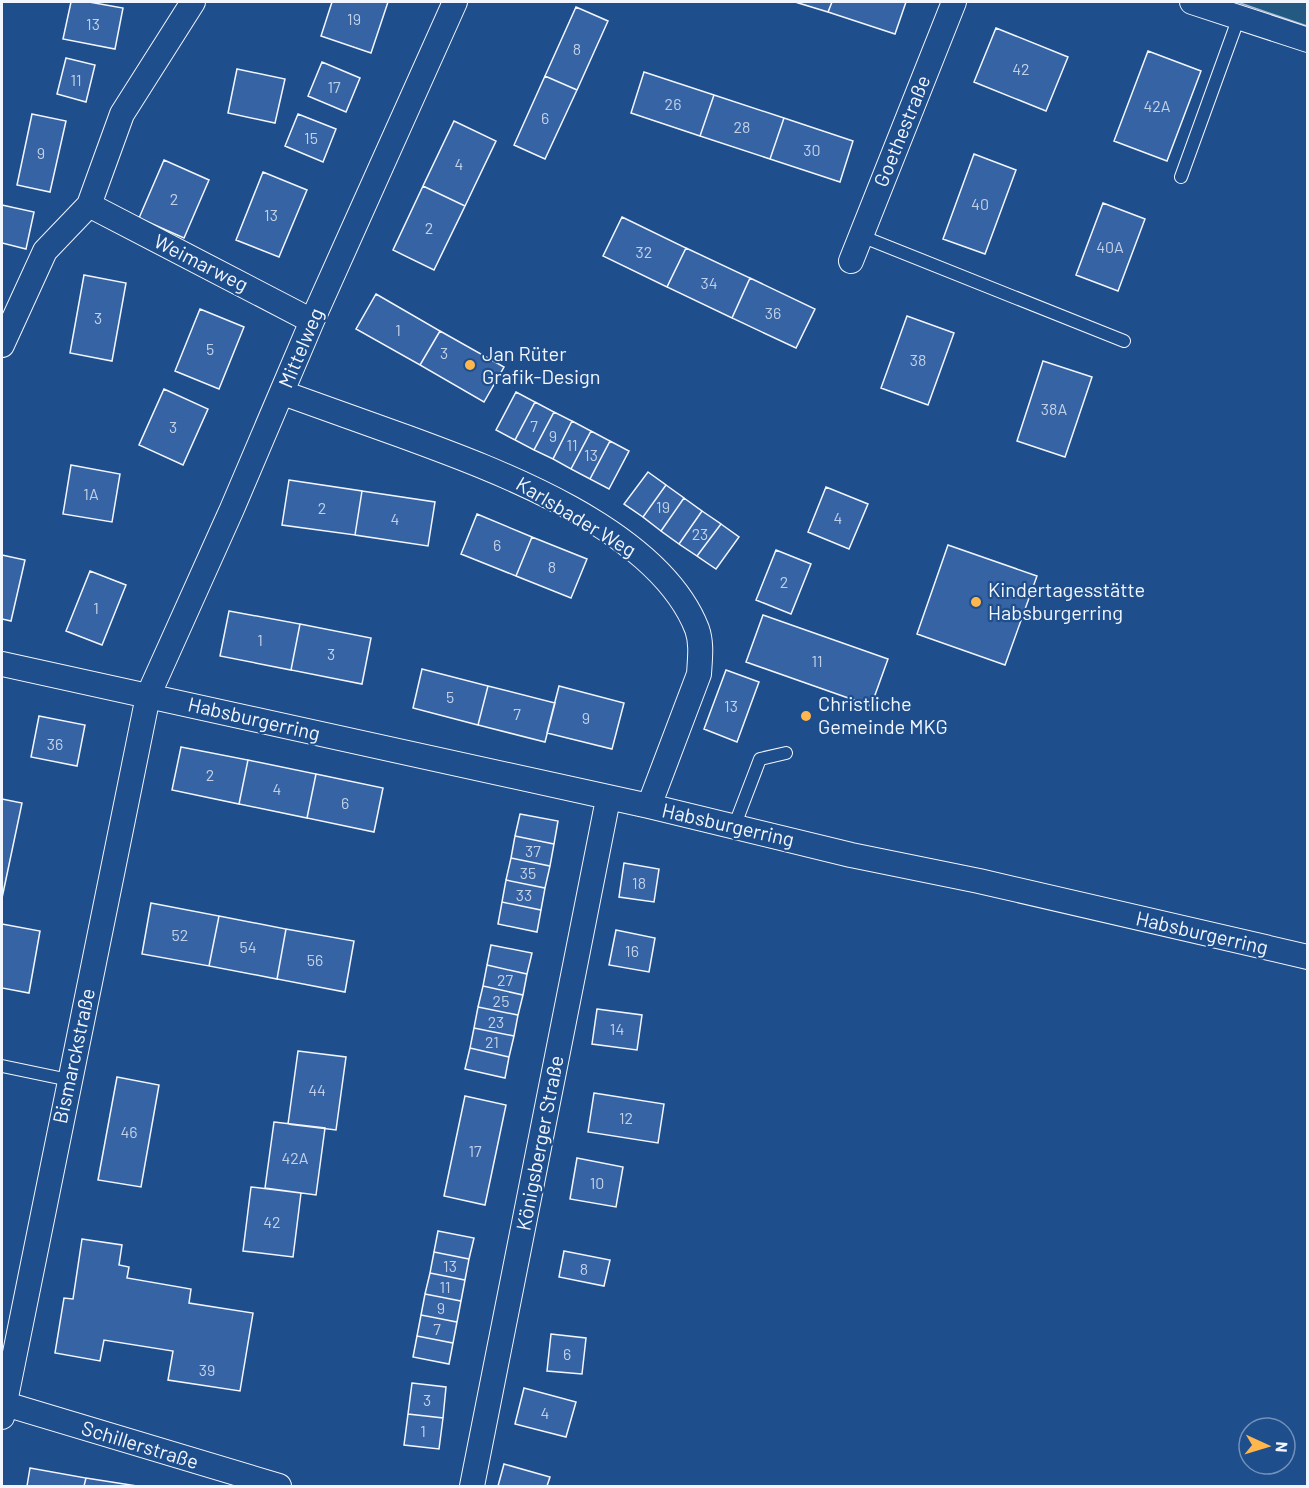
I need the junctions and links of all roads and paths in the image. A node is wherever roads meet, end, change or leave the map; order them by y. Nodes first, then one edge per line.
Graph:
1 (193, 2) edge
2 (455, 2) edge
3 (954, 2) edge
4 (1192, 2) edge
5 (1239, 17) junction
6 (1308, 40) edge
7 (1181, 177) dead end
8 (89, 205) junction
9 (861, 236) junction
10 (851, 261) dead end
11 (312, 321) junction
12 (1124, 341) dead end
13 (2, 345) edge
14 (283, 393) junction
15 (2, 664) edge
16 (148, 696) junction
17 (786, 753) dead end
18 (608, 799) junction
19 (649, 806) junction
20 (734, 827) junction
21 (1308, 957) edge
22 (2, 1066) edge
23 (69, 1080) junction
24 (2, 1408) edge
25 (279, 1486) edge
26 (472, 1486) edge

1 - 8 street
2 - 11 street, Mittelweg
3 - 9 street, Goethestraße
4 - 5 street
5 - 6 street
5 - 7 lane
8 - 11 street, Weimarweg
8 - 13 street
9 - 10 street, Goethestraße
9 - 12 lane
11 - 14 street, Mittelweg
14 - 16 street, Mittelweg
14 - 19 street, Karlsbader Weg
15 - 16 street, Habsburgerring
16 - 18 street, Habsburgerring
16 - 23 street, Bismarckstraße
17 - 20 lane
18 - 19 street, Habsburgerring
18 - 26 street, Königsberger Straße
19 - 20 street, Habsburgerring
20 - 21 street, Habsburgerring
22 - 23 lane
23 - 24 street, Bismarckstraße
24 - 25 street, Schillerstraße

